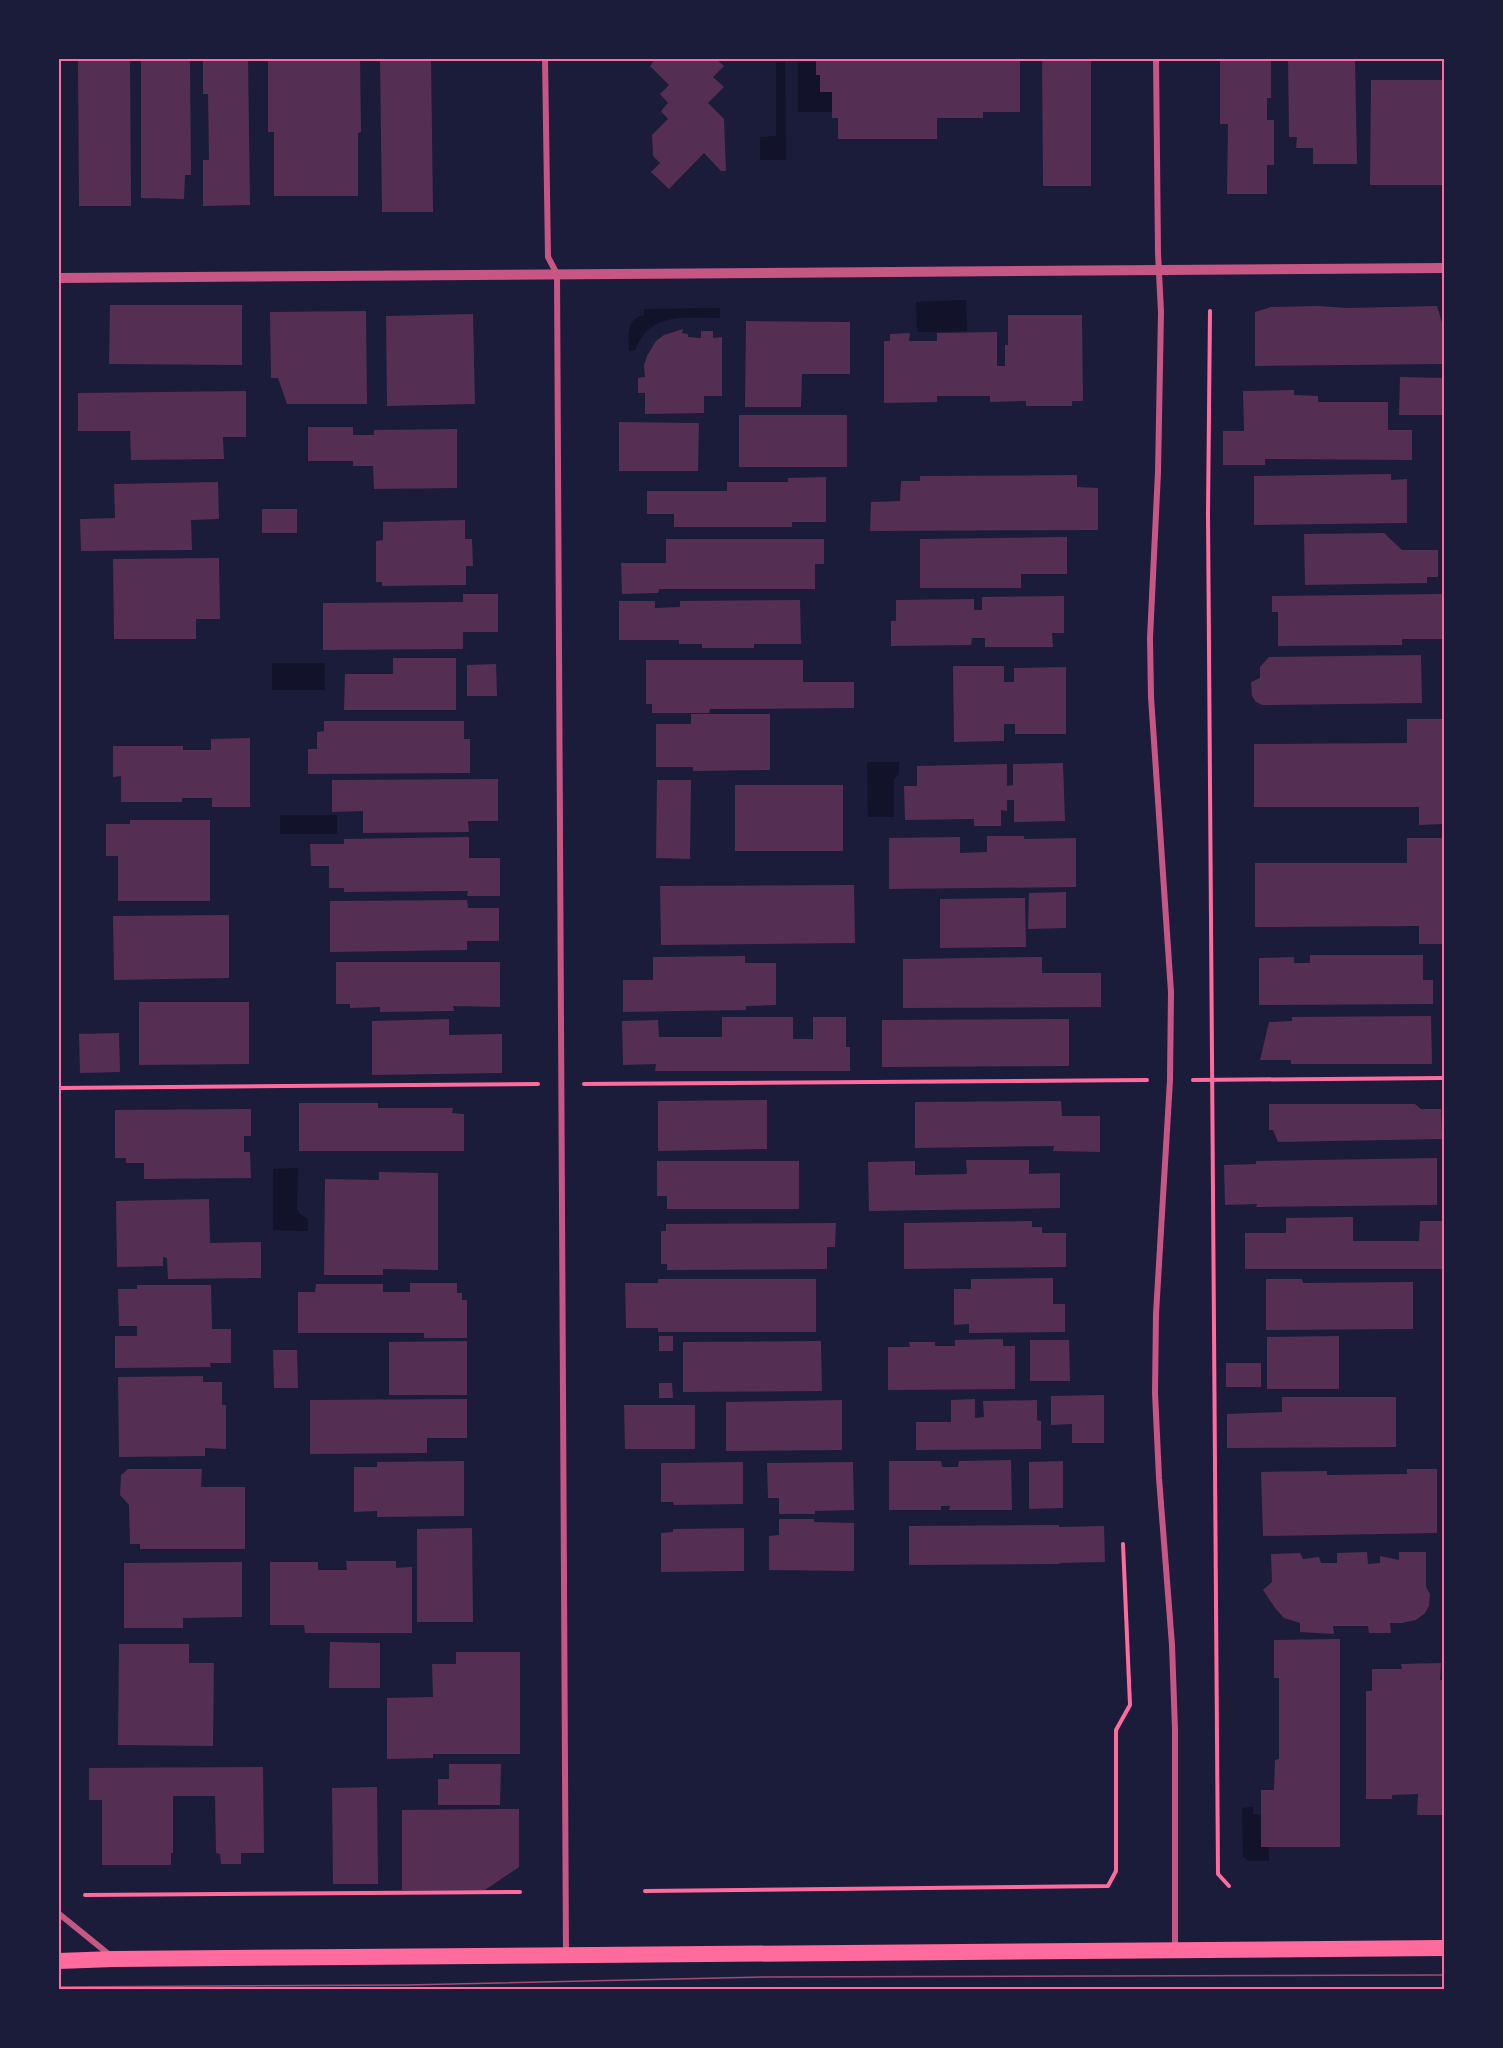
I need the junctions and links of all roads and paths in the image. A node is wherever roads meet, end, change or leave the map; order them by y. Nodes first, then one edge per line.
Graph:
1 (545, 58) edge
2 (1156, 58) edge
3 (1444, 268) edge
4 (1160, 270) junction
5 (557, 274) junction
6 (58, 278) edge
7 (1210, 312) dead end
8 (1444, 1078) edge
9 (1170, 1080) junction
10 (1211, 1080) junction
11 (562, 1084) junction
12 (58, 1088) edge
13 (1124, 1544) dead end
14 (1229, 1886) dead end
15 (645, 1891) dead end
16 (520, 1892) dead end
17 (85, 1895) dead end
18 (58, 1913) edge
19 (1444, 1948) edge
20 (1175, 1950) junction
21 (566, 1955) junction
22 (114, 1959) junction
23 (58, 1961) edge

1 - 5 street
2 - 4 street
3 - 4 street
4 - 5 street
4 - 9 street
5 - 6 street
5 - 11 street
7 - 10 path
8 - 10 path
9 - 10 path
9 - 11 path
9 - 20 street
10 - 14 path
11 - 12 path
11 - 21 street
13 - 15 path
16 - 17 path
18 - 22 street
19 - 20 highway
20 - 21 highway
21 - 22 highway
22 - 23 highway

